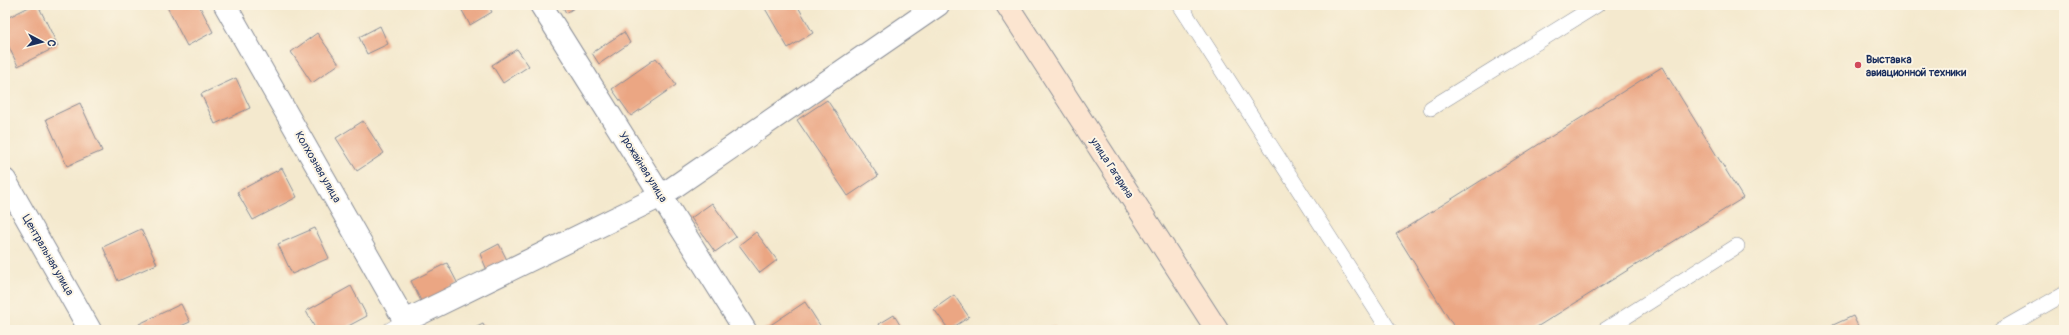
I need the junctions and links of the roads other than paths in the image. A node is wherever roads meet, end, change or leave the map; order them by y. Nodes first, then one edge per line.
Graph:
1 (225, 5) edge
2 (541, 5) edge
3 (938, 5) edge
4 (1007, 5) edge
5 (1180, 5) edge
6 (1598, 5) edge
7 (1431, 108) dead end
8 (5, 180) edge
9 (661, 196) junction
10 (1737, 246) dead end
11 (2064, 294) edge
12 (401, 327) edge
13 (90, 330) edge
14 (745, 330) edge
15 (1217, 330) edge
16 (1389, 330) edge
17 (1605, 330) edge
18 (2001, 330) edge

1 - 12 street, Колхозная улица
2 - 9 street, Урожайная улица
3 - 9 street
4 - 15 main road, улица Гагарина
5 - 16 lane
6 - 7 lane
8 - 13 street, Центральная улица
9 - 12 street
9 - 14 street, Урожайная улица
10 - 17 lane
11 - 18 lane

